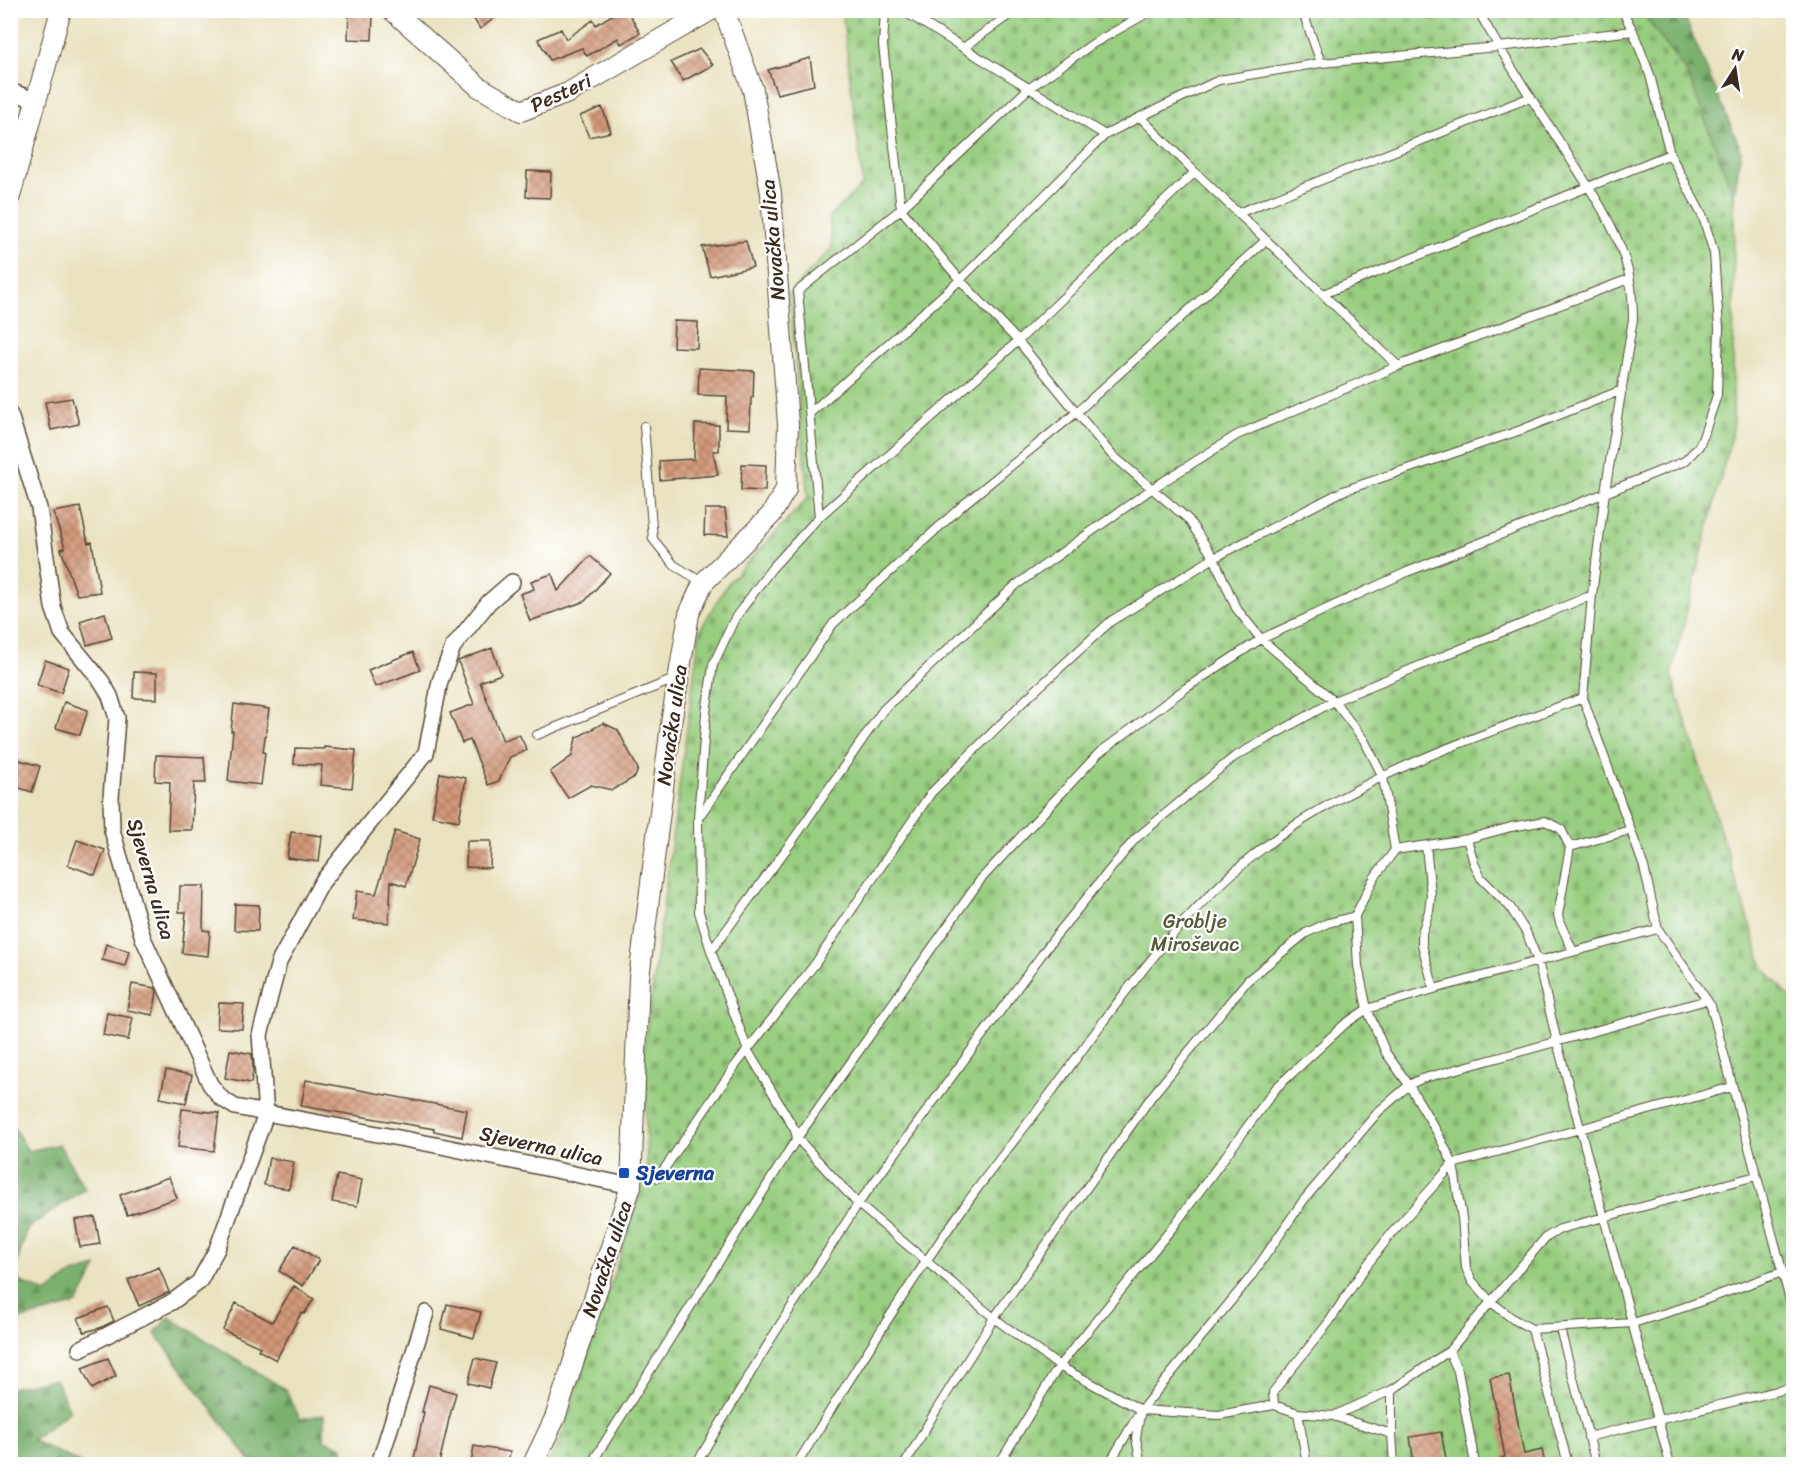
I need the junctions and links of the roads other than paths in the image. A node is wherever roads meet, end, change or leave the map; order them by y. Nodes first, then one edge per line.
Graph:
1 (61, 10) edge
2 (392, 10) edge
3 (711, 10) edge
4 (724, 10) edge
5 (885, 10) edge
6 (902, 10) edge
7 (1016, 10) edge
8 (1153, 10) edge
9 (1302, 10) edge
10 (1478, 10) edge
11 (1622, 10) edge
12 (1633, 31) junction
13 (1498, 47) junction
14 (963, 48) junction
15 (1321, 63) junction
16 (1028, 90) junction
17 (10, 91) edge
18 (1531, 97) junction
19 (37, 101) junction
20 (1140, 117) junction
21 (1105, 135) junction
22 (1670, 154) junction
23 (1195, 172) junction
24 (1588, 186) junction
25 (10, 196) edge
26 (901, 209) junction
27 (1238, 213) junction
28 (1266, 240) junction
29 (1629, 279) junction
30 (960, 280) junction
31 (1323, 294) junction
32 (1018, 341) junction
33 (1398, 366) junction
34 (1622, 390) junction
35 (1077, 412) junction
36 (810, 413) junction
37 (10, 415) edge
38 (644, 426) dead end
39 (1150, 489) junction
40 (1605, 492) junction
41 (819, 517) junction
42 (1214, 558) junction
43 (512, 582) dead end
44 (703, 583) junction
45 (1592, 595) junction
46 (1261, 639) junction
47 (678, 678) junction
48 (1583, 699) junction
49 (1334, 701) junction
50 (537, 735) dead end
51 (1383, 777) junction
52 (698, 818) junction
53 (1630, 830) junction
54 (1467, 838) junction
55 (1426, 846) junction
56 (1570, 847) junction
57 (1395, 850) junction
58 (1355, 916) junction
59 (1658, 928) junction
60 (711, 951) junction
61 (1573, 951) junction
62 (1538, 961) junction
63 (1434, 988) junction
64 (1707, 999) junction
65 (1367, 1009) junction
66 (1557, 1042) junction
67 (748, 1051) junction
68 (1409, 1085) junction
69 (1732, 1087) junction
70 (266, 1114) junction
71 (1581, 1128) junction
72 (797, 1138) junction
73 (1453, 1164) junction
74 (1756, 1176) junction
75 (658, 1178) dead end
76 (631, 1186) junction
77 (858, 1204) junction
78 (1604, 1216) junction
79 (926, 1262) junction
80 (1782, 1272) junction
81 (1490, 1301) junction
82 (426, 1313) dead end
83 (1794, 1315) edge
84 (994, 1318) junction
85 (1633, 1323) junction
86 (1532, 1329) junction
87 (1560, 1329) junction
88 (80, 1349) dead end
89 (1449, 1351) junction
90 (1059, 1366) junction
91 (1794, 1387) edge
92 (1392, 1390) junction
93 (1274, 1405) junction
94 (1141, 1410) junction
95 (1298, 1413) junction
96 (1333, 1416) junction
97 (1659, 1421) junction
98 (1392, 1434) junction
99 (1588, 1437) junction
100 (379, 1464) edge
101 (533, 1464) edge
102 (591, 1464) edge
103 (696, 1464) edge
104 (797, 1464) edge
105 (905, 1464) edge
106 (999, 1464) edge
107 (1109, 1464) edge
108 (1141, 1464) edge
109 (1307, 1464) edge
110 (1394, 1464) edge
111 (1475, 1464) edge
112 (1568, 1464) edge
113 (1596, 1464) edge
114 (1670, 1464) edge

1 - 19 street
2 - 3 street, Pesteri
4 - 44 street, Novačka ulica
5 - 26 lane
6 - 14 lane
7 - 14 lane
8 - 16 lane
9 - 15 lane
10 - 13 lane
11 - 12 lane
12 - 13 lane
12 - 22 lane
13 - 15 lane
13 - 18 lane
14 - 16 lane
15 - 20 lane
16 - 21 lane
16 - 26 lane
17 - 19 street
18 - 24 lane
18 - 27 lane
19 - 25 street
20 - 21 lane
20 - 23 lane
21 - 30 lane
22 - 24 lane
22 - 40 lane
23 - 27 lane
23 - 32 lane
24 - 29 lane
24 - 31 lane
26 - 30 lane
26 - 36 lane
27 - 28 lane
28 - 31 lane
28 - 35 lane
29 - 33 lane
29 - 34 lane
30 - 32 lane
30 - 36 lane
31 - 33 lane
32 - 35 lane
32 - 41 lane
33 - 39 lane
34 - 40 lane
34 - 42 lane
35 - 39 lane
35 - 52 lane
36 - 41 lane
37 - 70 street, Sjeverna ulica
38 - 44 lane
39 - 42 lane
39 - 60 lane
40 - 45 lane
40 - 46 lane
41 - 52 lane
42 - 46 lane
42 - 67 lane
43 - 70 street
44 - 47 street, Novačka ulica
45 - 48 lane
45 - 49 lane
46 - 49 lane
46 - 72 lane
47 - 50 lane
47 - 76 street, Novačka ulica
48 - 51 lane
48 - 53 lane
49 - 51 lane
49 - 77 lane
51 - 57 lane
51 - 79 lane
52 - 60 lane
53 - 56 lane
53 - 59 lane
54 - 55 lane
54 - 56 lane
54 - 62 lane
55 - 57 lane
55 - 63 lane
56 - 61 lane
57 - 58 lane
58 - 65 lane
58 - 84 lane
59 - 61 lane
59 - 64 lane
60 - 67 lane
61 - 62 lane
62 - 63 lane
62 - 66 lane
63 - 65 lane
64 - 66 lane
64 - 69 lane
65 - 68 lane
65 - 90 lane
66 - 68 lane
66 - 71 lane
67 - 72 lane
67 - 75 lane
68 - 73 lane
68 - 94 lane
69 - 71 lane
69 - 74 lane
70 - 76 street, Sjeverna ulica
70 - 88 street
71 - 73 lane
71 - 78 lane
72 - 77 lane
72 - 102 lane
73 - 81 lane
73 - 93 lane
74 - 78 lane
74 - 80 lane
76 - 101 street, Novačka ulica
77 - 79 lane
77 - 103 lane
78 - 81 lane
78 - 85 lane
79 - 84 lane
79 - 104 lane
80 - 83 lane
80 - 85 lane
81 - 86 lane
81 - 89 lane
82 - 100 street
84 - 90 lane
84 - 105 lane
85 - 87 lane
85 - 97 lane
86 - 87 lane
86 - 112 lane
87 - 99 lane
89 - 92 lane
89 - 111 lane
90 - 94 lane
90 - 106 lane
91 - 97 lane
92 - 96 lane
92 - 98 lane
93 - 94 lane
93 - 95 lane
94 - 107 lane
94 - 108 lane
95 - 96 lane
95 - 109 lane
96 - 98 lane
97 - 99 lane
97 - 114 lane
98 - 110 lane
99 - 113 lane

